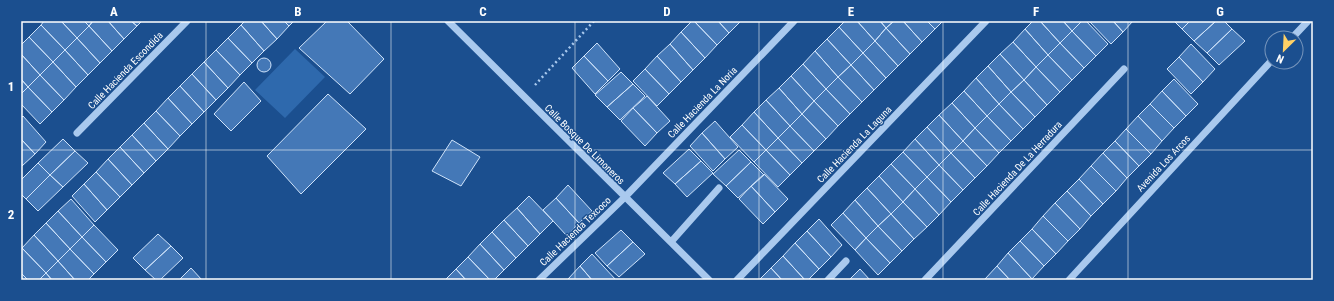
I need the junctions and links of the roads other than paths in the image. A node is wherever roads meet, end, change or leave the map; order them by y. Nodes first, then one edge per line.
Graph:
1 (187, 21) edge
2 (448, 21) edge
3 (794, 21) edge
4 (986, 21) edge
5 (1308, 21) edge
6 (1300, 30) edge
7 (1124, 69) dead end
8 (1264, 69) edge
9 (77, 133) dead end
10 (719, 188) dead end
11 (625, 197) junction
12 (671, 242) junction
13 (846, 261) dead end
14 (539, 280) edge
15 (709, 280) edge
16 (737, 280) edge
17 (828, 280) edge
18 (925, 280) edge
19 (1070, 280) edge

1 - 9 street, Calle Hacienda Escondida
2 - 11 street, Calle Bosque De Limoneros
3 - 11 street, Calle Hacienda La Noria
4 - 16 street, Calle Hacienda La Laguna
5 - 6 street
7 - 18 street, Calle Hacienda De La Herradura
8 - 19 street, Avenida Los Arcos
10 - 12 street
11 - 12 street, Calle Bosque De Limoneros
11 - 14 street, Calle Hacienda Texcoco
12 - 15 street, Calle Bosque De Limoneros
13 - 17 street

